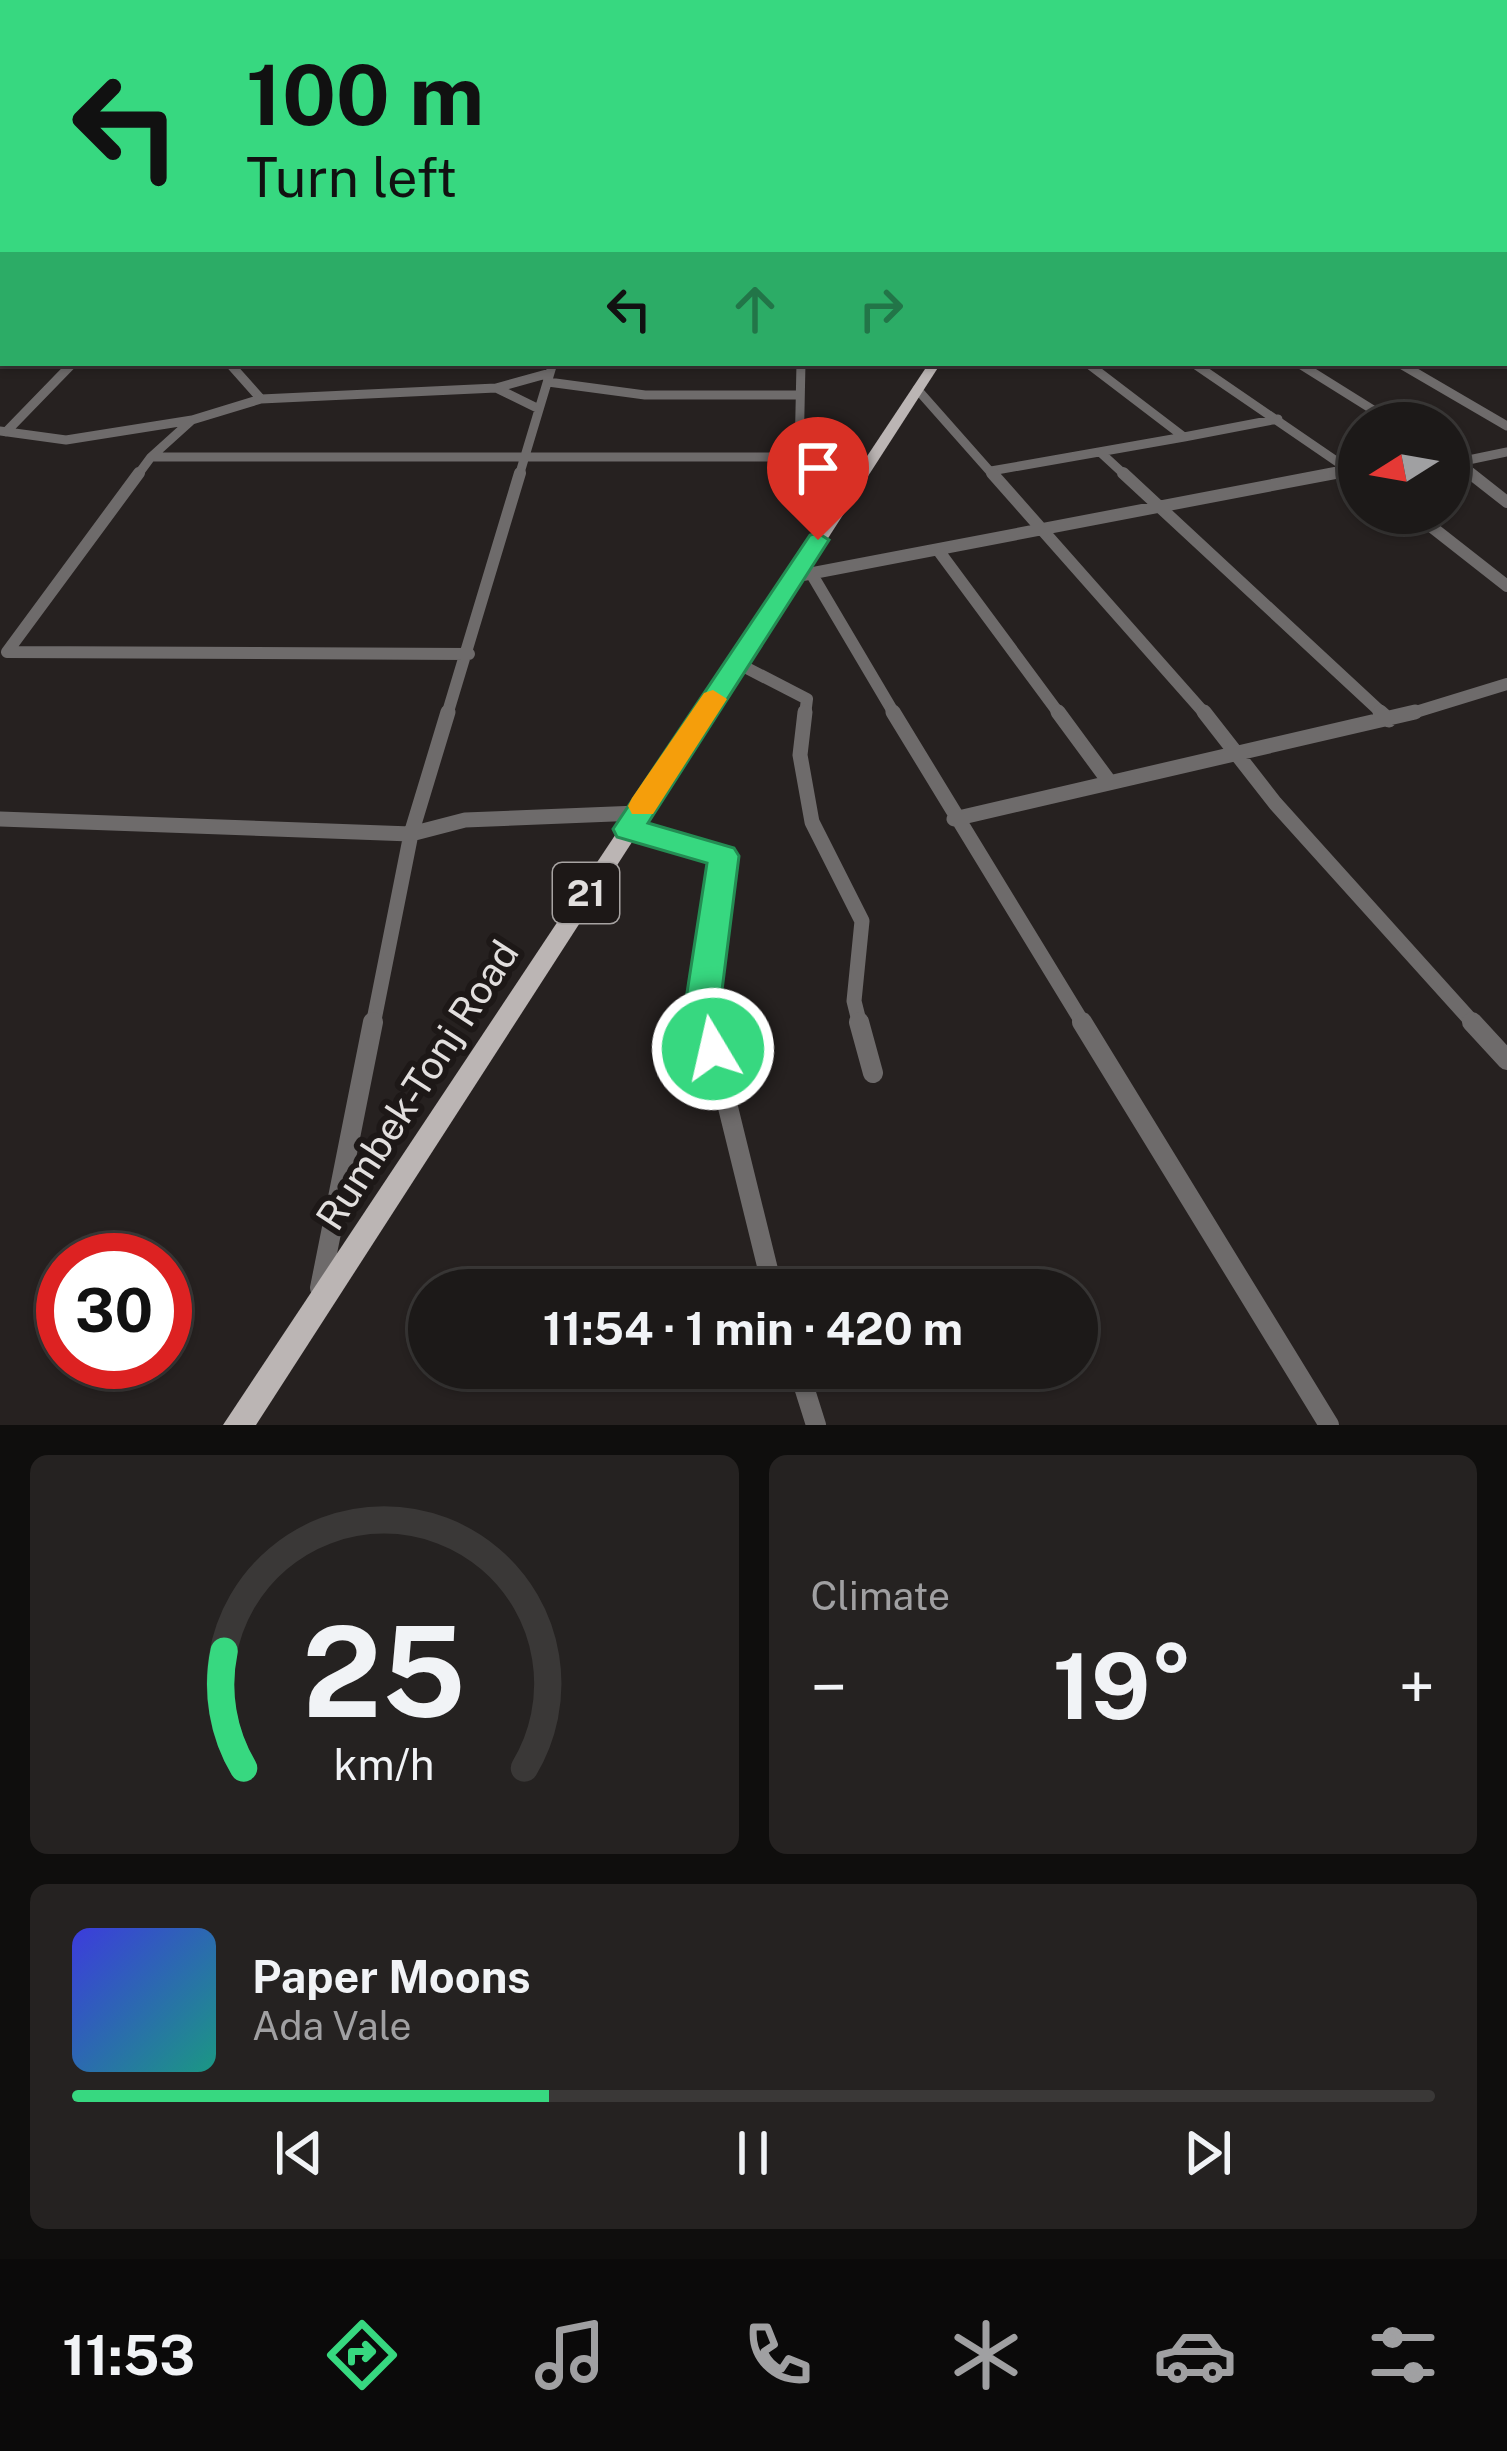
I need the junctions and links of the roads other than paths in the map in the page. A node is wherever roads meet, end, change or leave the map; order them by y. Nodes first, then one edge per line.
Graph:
1 (70, 366) edge
2 (232, 366) edge
3 (802, 366) edge
4 (933, 366) edge
5 (1091, 366) edge
6 (1198, 366) edge
7 (1303, 366) edge
8 (1404, 366) edge
9 (550, 372) edge
10 (496, 388) junction
11 (917, 389) junction
12 (800, 395) junction
13 (262, 399) junction
14 (1360, 402) edge
15 (539, 409) junction
16 (192, 419) junction
17 (1278, 419) junction
18 (1507, 426) edge
19 (2, 433) edge
20 (1184, 437) junction
21 (1100, 452) junction
22 (1507, 452) edge
23 (151, 457) junction
24 (799, 457) junction
25 (526, 458) junction
26 (1470, 458) edge
27 (1338, 463) edge
28 (865, 466) junction
29 (991, 471) junction
30 (1470, 474) edge
31 (1338, 477) edge
32 (1507, 502) edge
33 (1161, 508) junction
34 (1045, 531) junction
35 (1441, 534) edge
36 (938, 550) junction
37 (802, 575) junction
38 (1507, 586) edge
39 (469, 654) junction
40 (737, 663) junction
41 (1507, 683) edge
42 (1389, 720) junction
43 (1241, 755) junction
44 (1108, 780) junction
45 (0, 819) edge
46 (954, 819) junction
47 (633, 821) junction
48 (411, 834) junction
49 (1507, 1060) edge
50 (873, 1073) dead end
51 (768, 1269) edge
52 (317, 1304) junction
53 (805, 1389) edge
54 (238, 1425) edge
55 (816, 1425) edge
56 (1329, 1425) edge

1 - 19 street
2 - 13 street
3 - 12 street
4 - 11 main road, Rumbek-Tonj Road / 21
5 - 20 street
6 - 17 street
7 - 14 street
8 - 18 street
9 - 10 street
9 - 12 street
9 - 15 street
10 - 13 street
10 - 15 street
11 - 28 main road, Rumbek-Tonj Road / 21
11 - 29 street
12 - 24 street
13 - 16 street
15 - 25 street
16 - 19 street
16 - 23 street
17 - 20 street
17 - 27 street
20 - 21 street
21 - 29 street
21 - 33 street
22 - 26 street
23 - 25 street
23 - 39 street
24 - 25 street
24 - 28 street
25 - 39 street
28 - 37 main road, Rumbek-Tonj Road / 21
29 - 34 street
30 - 32 street
31 - 33 street
33 - 34 street
33 - 42 street
34 - 36 street
34 - 43 street
35 - 38 street
36 - 37 street
36 - 44 street
37 - 40 main road, Rumbek-Tonj Road / 21
37 - 46 street
39 - 48 street
40 - 47 main road, Rumbek-Tonj Road / 21
40 - 50 street
41 - 42 street
42 - 43 street
43 - 44 street
43 - 49 street
44 - 46 street
45 - 48 street
46 - 56 street
47 - 48 street
47 - 51 street
47 - 52 main road, Rumbek-Tonj Road / 21
48 - 52 street
52 - 54 main road, Rumbek-Tonj Road / 21
53 - 55 street

